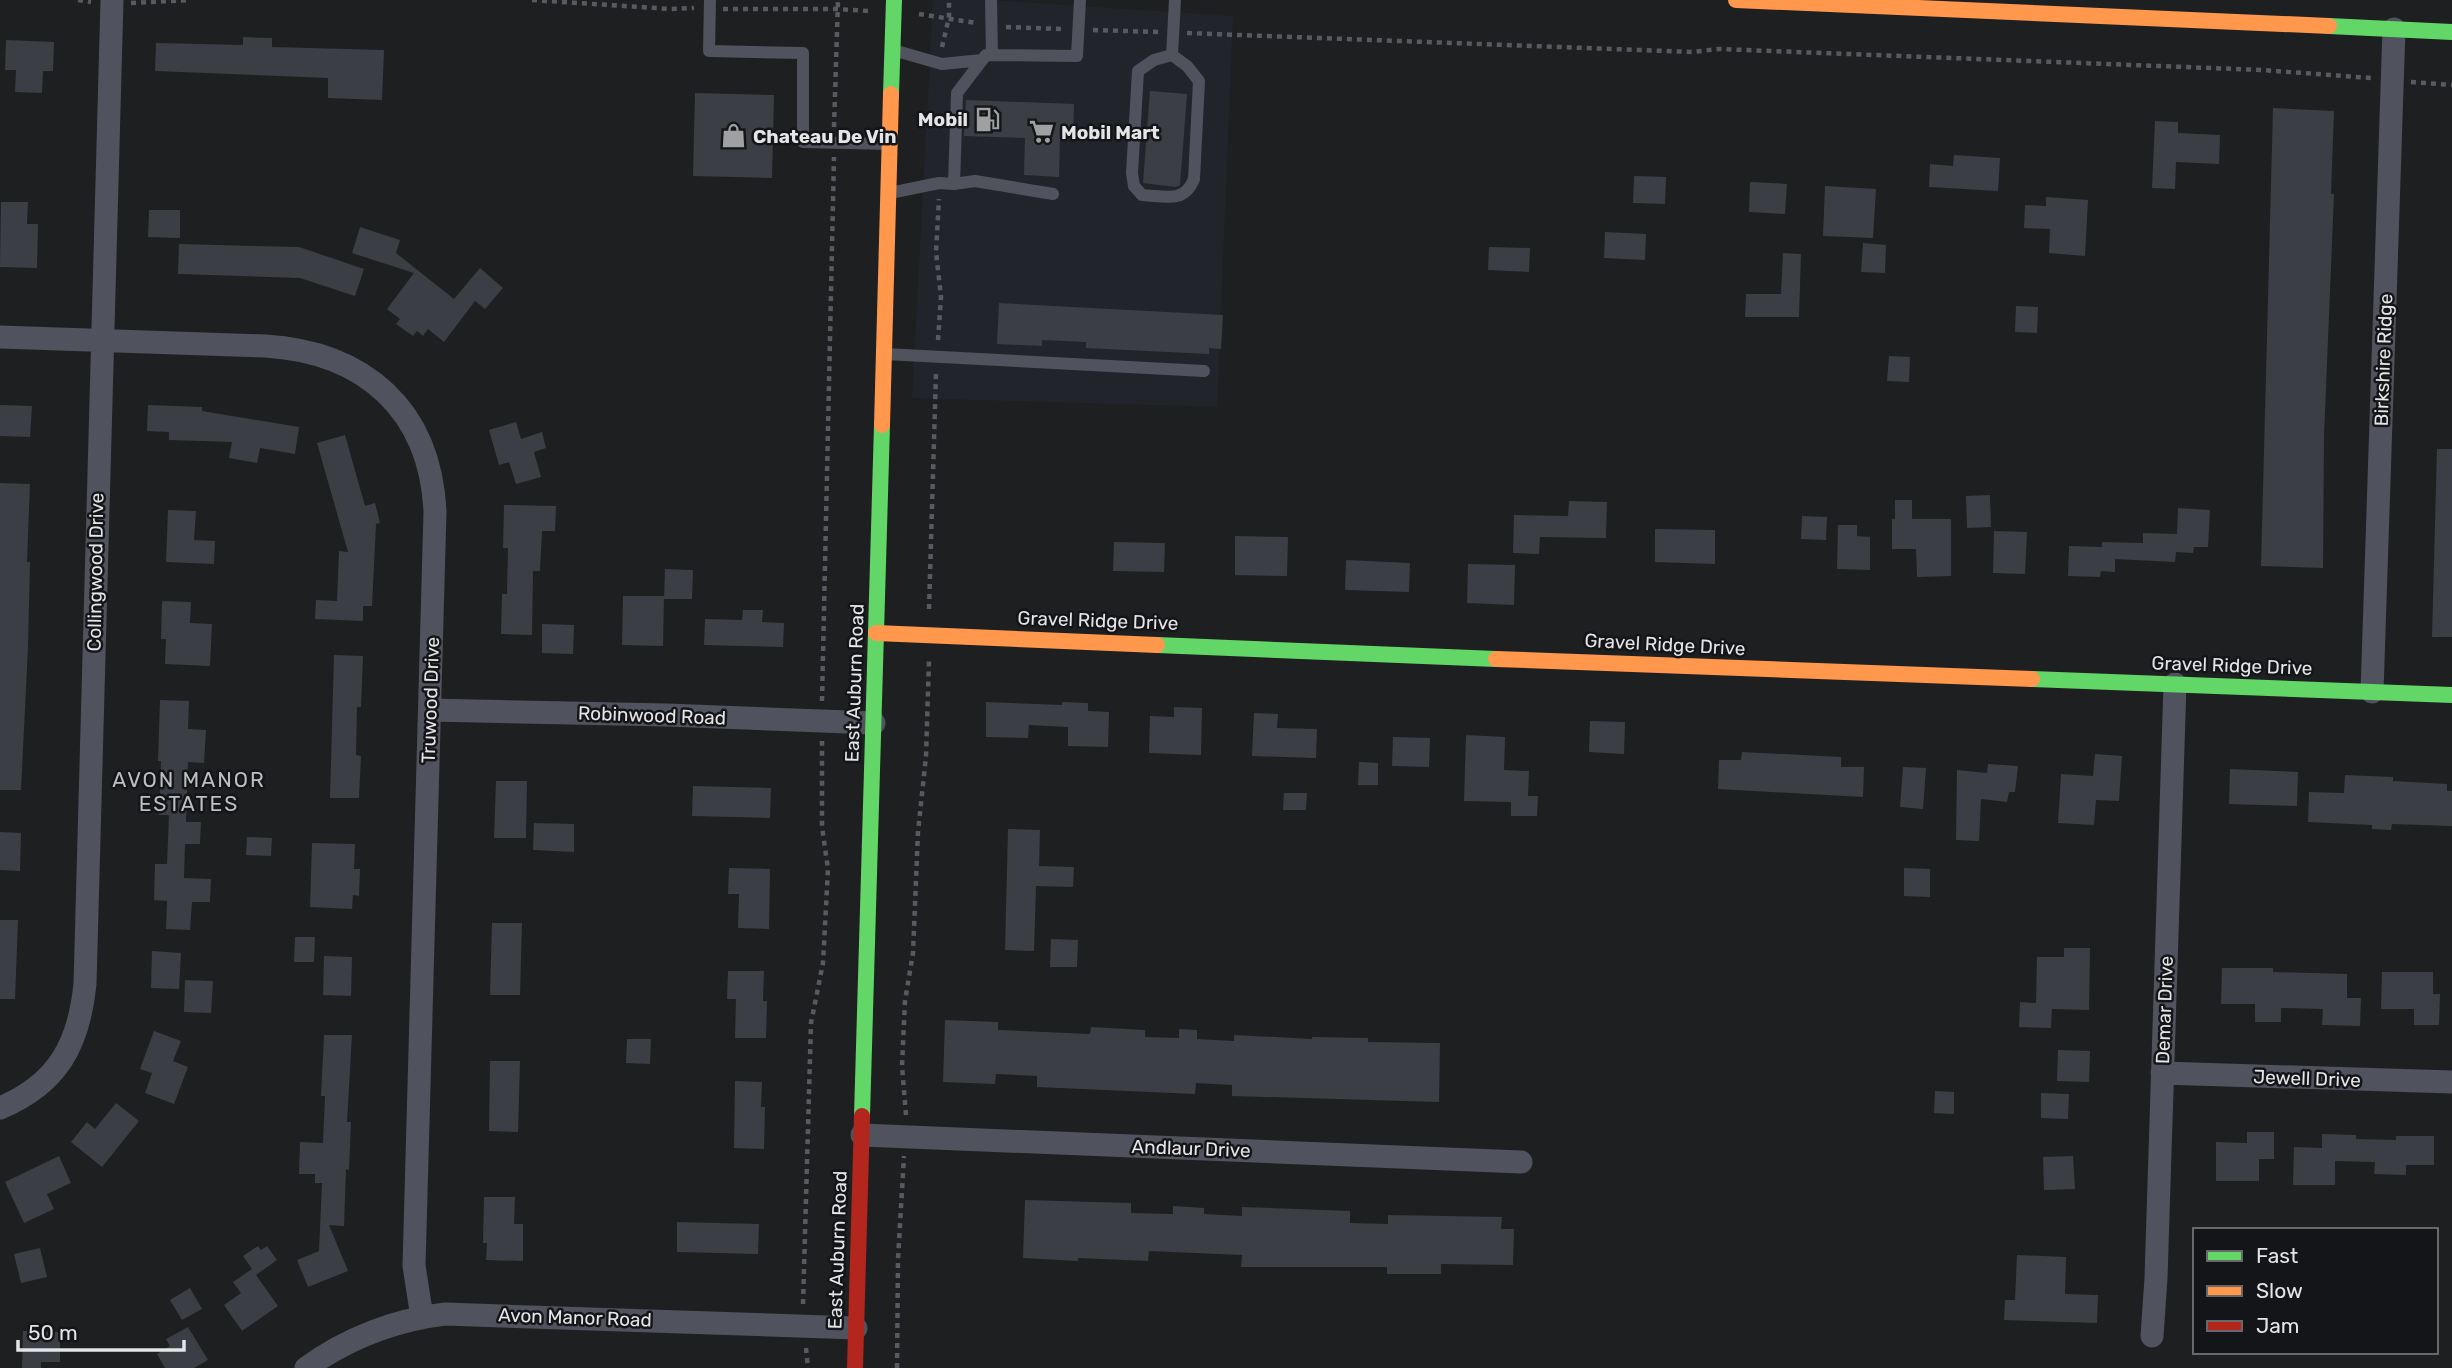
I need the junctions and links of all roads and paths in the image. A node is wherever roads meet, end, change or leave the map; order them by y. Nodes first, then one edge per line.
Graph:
1 (78, 0) edge
2 (191, 0) edge
3 (532, 0) edge
4 (838, 0) edge
5 (894, 0) edge
6 (949, 0) edge
7 (991, 0) edge
8 (1080, 0) edge
9 (1175, 0) edge
10 (1736, 0) edge
11 (112, 2) edge
12 (705, 4) edge
13 (727, 9) dead end
14 (837, 9) junction
15 (868, 11) dead end
16 (929, 14) dead end
17 (948, 17) junction
18 (992, 26) junction
19 (1079, 29) junction
20 (2394, 29) junction
21 (2452, 32) edge
22 (1173, 33) junction
23 (942, 47) dead end
24 (893, 50) junction
25 (1172, 55) junction
26 (987, 58) junction
27 (2392, 80) junction
28 (2452, 85) edge
29 (834, 131) dead end
30 (891, 144) junction
31 (833, 162) dead end
32 (954, 184) junction
33 (889, 193) junction
34 (1053, 194) dead end
35 (940, 198) dead end
36 (0, 337) edge
37 (938, 339) dead end
38 (101, 340) junction
39 (885, 354) junction
40 (936, 371) dead end
41 (1203, 371) dead end
42 (929, 620) dead end
43 (876, 633) junction
44 (929, 661) dead end
45 (2175, 684) junction
46 (2372, 692) junction
47 (2452, 695) edge
48 (822, 702) dead end
49 (430, 709) junction
50 (874, 723) junction
51 (821, 741) dead end
52 (2162, 1073) junction
53 (2452, 1082) edge
54 (0, 1108) edge
55 (906, 1119) dead end
56 (862, 1135) junction
57 (904, 1156) dead end
58 (1521, 1162) dead end
59 (803, 1307) dead end
60 (422, 1317) junction
61 (856, 1328) junction
62 (2152, 1336) dead end
63 (806, 1346) dead end
64 (306, 1368) edge
65 (808, 1368) edge
66 (855, 1368) edge
67 (897, 1368) edge

1 - 11 path
2 - 11 path
3 - 12 path
4 - 14 path
5 - 24 main road, East Auburn Road
6 - 17 path
7 - 18 lane
8 - 19 lane
9 - 22 lane
10 - 20 main road
11 - 38 street, Collingwood Drive
12 - 30 lane
13 - 14 path
14 - 15 path
14 - 29 path
16 - 17 path
17 - 18 path
17 - 23 path
18 - 19 path
18 - 26 lane
19 - 22 path
19 - 26 lane
20 - 21 main road
20 - 27 street, Birkshire Ridge
22 - 25 lane
22 - 27 path
24 - 26 lane
24 - 30 main road, East Auburn Road
25 - 25 lane
26 - 32 lane
27 - 28 path
27 - 46 street, Birkshire Ridge
30 - 33 main road, East Auburn Road
31 - 48 path
32 - 33 lane
32 - 34 lane
33 - 39 main road, East Auburn Road
35 - 37 path
36 - 38 street
38 - 49 street, Truwood Drive
38 - 54 street, Collingwood Drive
39 - 41 lane
39 - 43 main road, East Auburn Road
40 - 42 path
43 - 45 main road, Gravel Ridge Drive
43 - 50 main road, East Auburn Road
44 - 55 path
45 - 46 main road, Gravel Ridge Drive
45 - 52 street, Demar Drive
46 - 47 main road, Gravel Ridge Drive
49 - 50 street, Robinwood Road
49 - 60 street, Truwood Drive
50 - 56 main road, East Auburn Road
51 - 59 path
52 - 53 street, Jewell Drive
52 - 62 street, Demar Drive
56 - 58 street, Andlaur Drive
56 - 61 main road, East Auburn Road
57 - 67 path
60 - 61 street, Avon Manor Road
60 - 64 street, Avon Manor Road
61 - 66 main road, East Auburn Road
63 - 65 path

